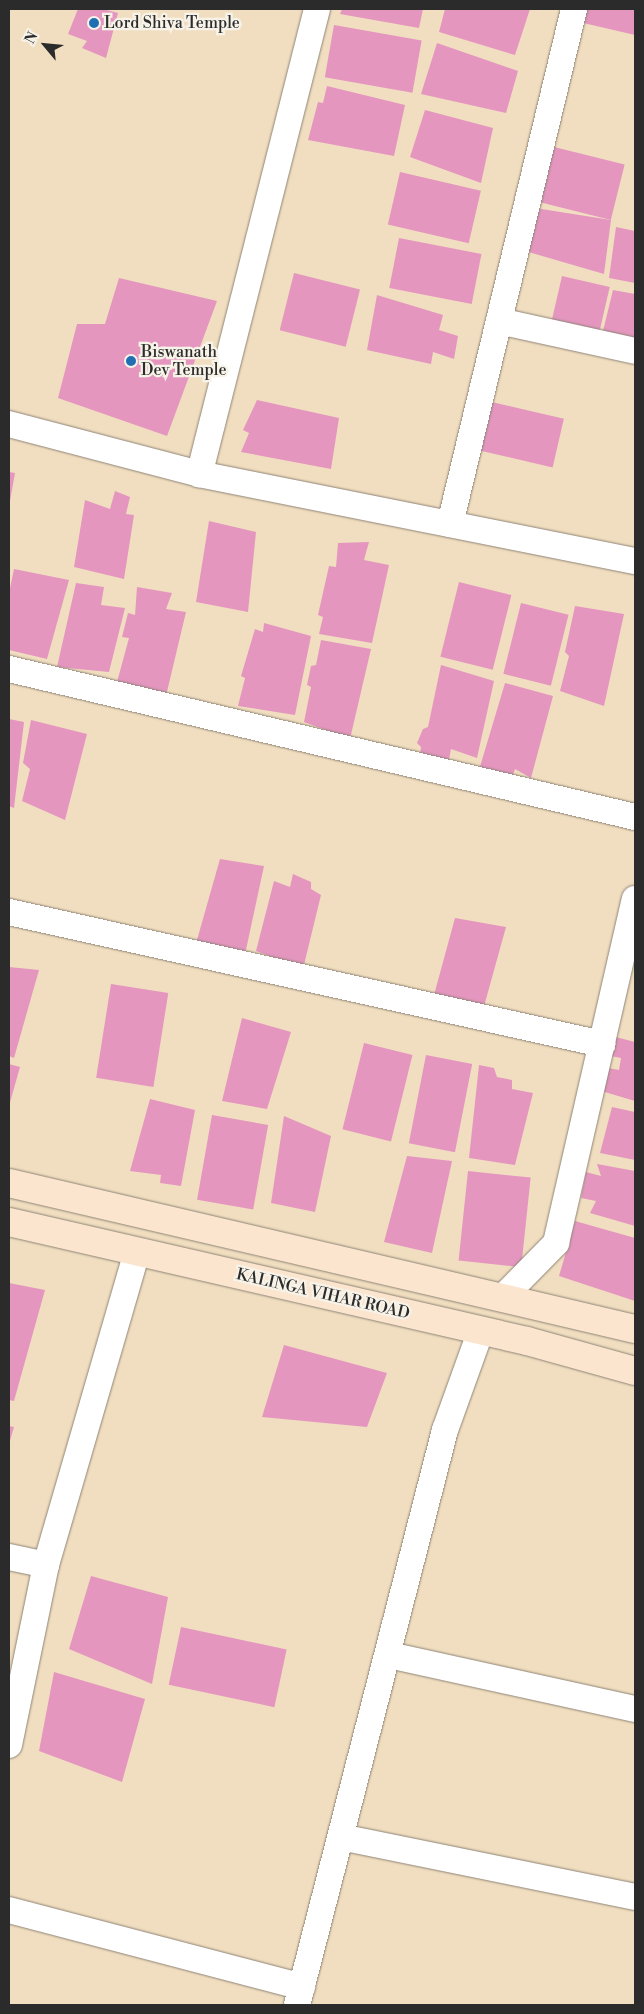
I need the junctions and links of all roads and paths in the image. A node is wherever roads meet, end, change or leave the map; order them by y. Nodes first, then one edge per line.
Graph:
1 (317, 9) edge
2 (574, 9) edge
3 (498, 321) junction
4 (635, 351) edge
5 (9, 424) edge
6 (199, 474) junction
7 (450, 524) junction
8 (635, 561) edge
9 (9, 669) edge
10 (635, 817) edge
11 (635, 899) edge
12 (9, 912) edge
13 (602, 1044) junction
14 (9, 1183) edge
15 (9, 1222) edge
16 (137, 1252) junction
17 (461, 1288) junction
18 (504, 1297) junction
19 (540, 1306) junction
20 (453, 1324) junction
21 (635, 1329) edge
22 (480, 1330) junction
23 (527, 1341) junction
24 (635, 1370) edge
25 (9, 1557) edge
26 (46, 1565) junction
27 (389, 1655) junction
28 (635, 1709) edge
29 (9, 1745) edge
30 (341, 1837) junction
31 (635, 1897) edge
32 (9, 1910) edge
33 (300, 1996) edge

1 - 6 street
2 - 3 street
3 - 4 street
3 - 7 street
5 - 6 street
6 - 7 street
7 - 8 street
9 - 10 street
11 - 13 street
12 - 13 street
13 - 18 street
14 - 17 street
15 - 16 street, KALINGA VIHAR ROAD
16 - 20 street, KALINGA VIHAR ROAD
16 - 26 street
17 - 18 street
17 - 20 street
18 - 19 street
19 - 21 street
19 - 23 street
20 - 22 street, KALINGA VIHAR ROAD
22 - 23 street, KALINGA VIHAR ROAD
22 - 27 street
23 - 24 street, KALINGA VIHAR ROAD
25 - 26 street
26 - 29 street
27 - 28 street
27 - 30 street
30 - 31 street
30 - 33 street
32 - 33 street

